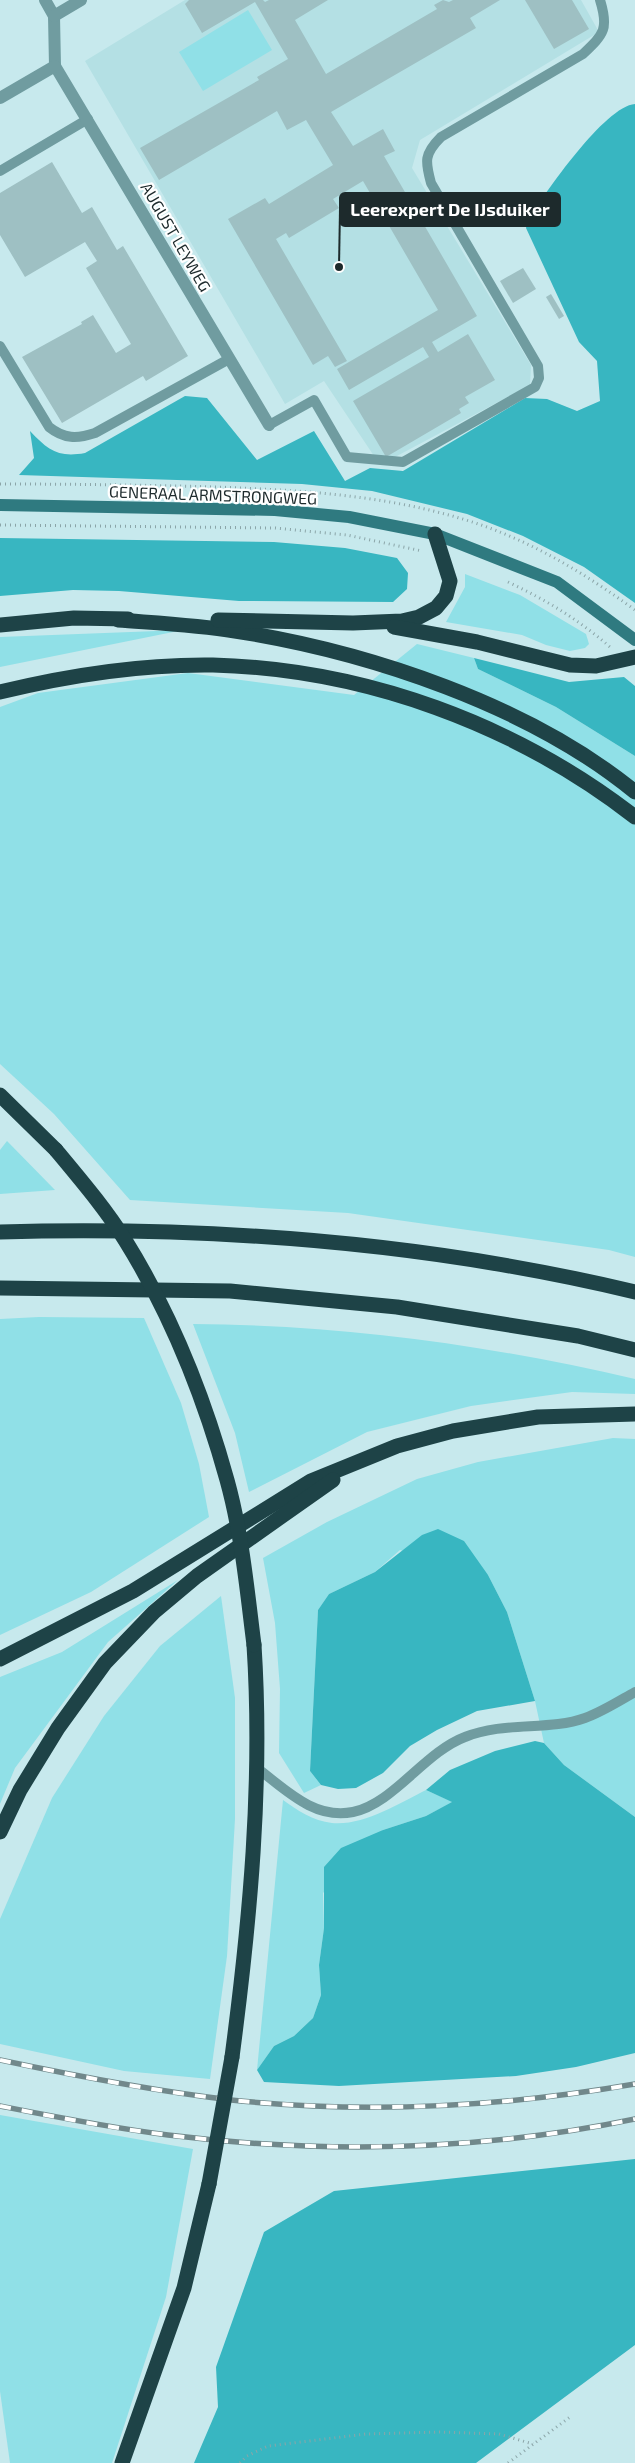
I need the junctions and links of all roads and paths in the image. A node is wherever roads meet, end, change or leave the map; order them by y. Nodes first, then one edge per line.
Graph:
1 (45, 0) edge
2 (81, 0) edge
3 (600, 0) edge
4 (54, 16) junction
5 (56, 66) junction
6 (0, 98) edge
7 (88, 119) junction
8 (0, 171) edge
9 (0, 346) edge
10 (229, 359) junction
11 (269, 425) joint
12 (0, 505) edge
13 (0, 525) edge
14 (435, 534) junction
15 (442, 556) junction
16 (500, 578) dead end
17 (118, 620) junction
18 (353, 623) junction
19 (0, 625) edge
20 (635, 640) edge
21 (629, 658) edge
22 (0, 692) edge
23 (635, 792) edge
24 (635, 817) edge
25 (0, 1095) edge
26 (0, 1232) edge
27 (0, 1288) edge
28 (635, 1292) edge
29 (635, 1350) edge
30 (635, 1414) edge
31 (367, 1459) junction
32 (0, 1659) edge
33 (635, 1692) edge
34 (257, 1768) junction
35 (0, 1832) edge
36 (570, 2417) dead end
37 (533, 2444) junction
38 (122, 2463) edge
39 (240, 2463) edge
40 (508, 2463) edge

1 - 4 street, AUGUST LEYWEG
2 - 4 street
3 - 11 lane
4 - 5 street, AUGUST LEYWEG
5 - 6 street
5 - 7 street, AUGUST LEYWEG
7 - 8 lane
7 - 10 street, AUGUST LEYWEG
9 - 10 lane
10 - 11 street, AUGUST LEYWEG
12 - 14 street, GENERAAL ARMSTRONGWEG
13 - 15 path
14 - 15 highway
14 - 20 street, GENERAAL ARMSTRONGWEG
15 - 18 highway
16 - 21 path
17 - 18 highway
17 - 19 highway
17 - 23 highway
18 - 21 highway
22 - 24 highway
25 - 34 highway, bridge
26 - 28 highway
27 - 29 highway
30 - 31 highway
31 - 32 highway
31 - 35 highway
33 - 34 lane
34 - 38 highway, bridge
36 - 37 path
37 - 39 path
37 - 40 path

